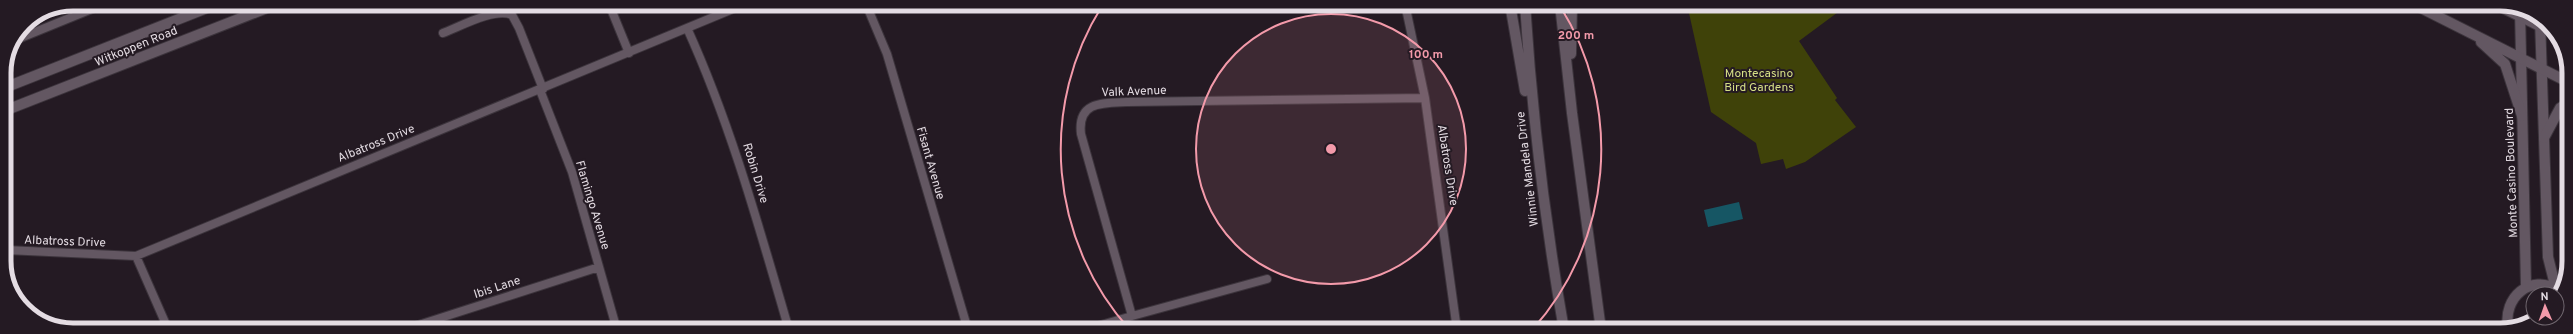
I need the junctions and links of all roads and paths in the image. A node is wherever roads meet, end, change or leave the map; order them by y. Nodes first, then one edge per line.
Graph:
1 (86, 11) edge
2 (199, 11) edge
3 (259, 11) edge
4 (612, 11) edge
5 (728, 11) edge
6 (869, 11) edge
7 (1406, 11) edge
8 (1511, 11) edge
9 (1525, 11) edge
10 (1561, 11) edge
11 (1572, 11) edge
12 (2428, 11) edge
13 (2520, 14) edge
14 (2540, 26) edge
15 (687, 28) junction
16 (2463, 29) junction
17 (442, 33) dead end
18 (24, 37) edge
19 (629, 52) junction
20 (2521, 58) junction
21 (2543, 69) junction
22 (2562, 79) edge
23 (11, 85) edge
24 (542, 89) junction
25 (1425, 98) junction
26 (2562, 107) edge
27 (11, 108) edge
28 (1572, 113) junction
29 (2522, 116) junction
30 (1533, 118) junction
31 (2544, 138) junction
32 (11, 250) edge
33 (136, 256) junction
34 (599, 267) junction
35 (1266, 279) dead end
36 (2526, 286) edge
37 (2536, 286) edge
38 (2550, 286) edge
39 (2556, 286) edge
40 (2525, 288) edge
41 (1132, 316) junction
42 (2507, 322) edge
43 (165, 323) edge
44 (425, 323) edge
45 (615, 323) edge
46 (787, 323) edge
47 (966, 323) edge
48 (1108, 323) edge
49 (1456, 323) edge
50 (1563, 323) edge
51 (1600, 323) edge

1 - 18 street
2 - 23 main road, Witkoppen Road
3 - 27 main road, Witkoppen Road
4 - 19 street
5 - 15 street, Albatross Drive
6 - 47 street, Fisant Avenue
7 - 25 street, Albatross Drive
8 - 30 main road
9 - 30 main road, Winnie Mandela Drive
10 - 28 main road
11 - 28 main road
12 - 16 main road
13 - 20 main road, Monte Casino Boulevard
14 - 21 main road
15 - 19 street, Albatross Drive
15 - 46 street, Robin Drive
16 - 20 main road
16 - 29 main road
17 - 24 street, Flamingo Avenue
19 - 24 street, Albatross Drive
20 - 21 main road
20 - 29 main road, Monte Casino Boulevard
21 - 22 main road
21 - 31 main road
24 - 33 street, Albatross Drive
24 - 34 street, Flamingo Avenue
25 - 41 street, Valk Avenue
25 - 49 street, Albatross Drive
26 - 31 main road
28 - 51 main road
29 - 36 main road, Monte Casino Boulevard
30 - 50 main road, Winnie Mandela Drive
31 - 39 main road
32 - 33 street, Albatross Drive
33 - 43 street
34 - 44 street, Ibis Lane
34 - 45 street, Flamingo Avenue
35 - 41 street
37 - 38 main road
40 - 42 main road
41 - 48 street

